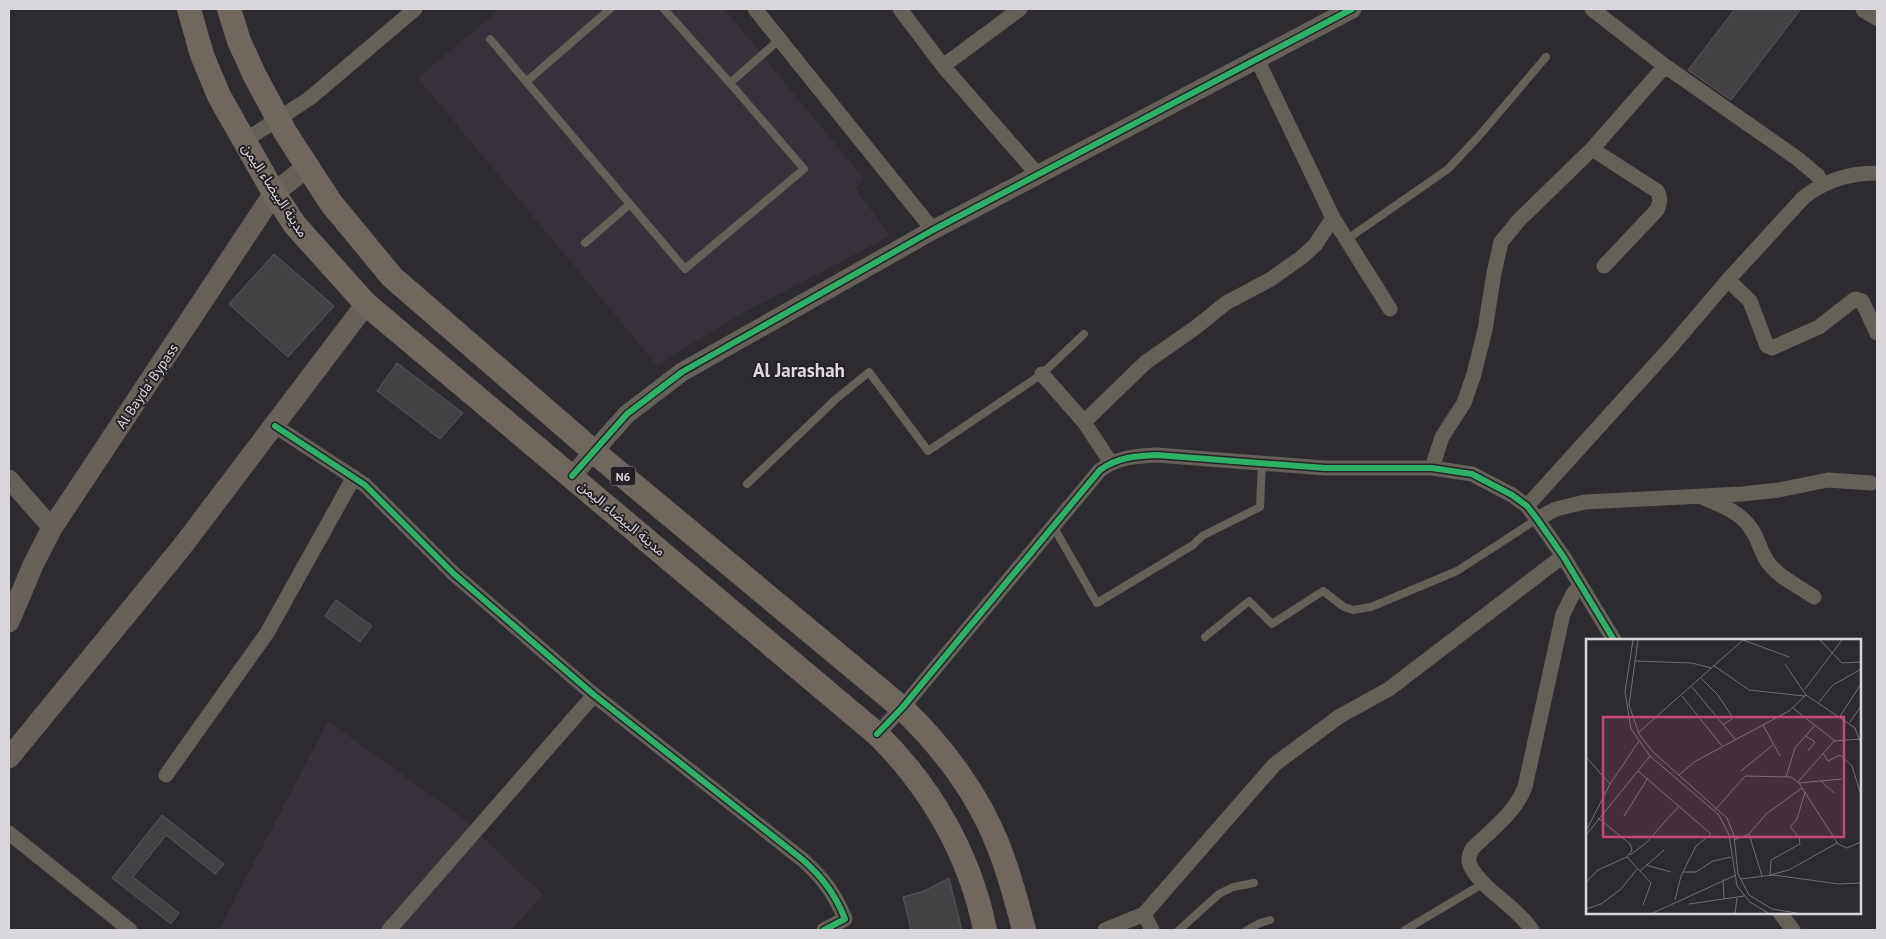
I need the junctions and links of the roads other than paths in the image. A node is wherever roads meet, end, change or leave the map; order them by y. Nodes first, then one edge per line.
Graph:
1 (189, 9) edge
2 (229, 9) edge
3 (415, 9) edge
4 (610, 9) edge
5 (664, 9) edge
6 (755, 9) edge
7 (900, 9) edge
8 (1020, 9) edge
9 (1352, 9) edge
10 (1592, 9) edge
11 (1865, 9) edge
12 (1877, 16) edge
13 (490, 39) dead end
14 (780, 39) junction
15 (1546, 57) dead end
16 (1257, 59) junction
17 (943, 66) junction
18 (1665, 66) junction
19 (526, 82) junction
20 (730, 83) junction
21 (279, 120) junction
22 (244, 141) junction
23 (1592, 149) junction
24 (307, 167) junction
25 (1877, 173) edge
26 (1038, 175) junction
27 (1822, 185) junction
28 (274, 193) junction
29 (630, 204) junction
30 (1333, 218) junction
31 (933, 230) junction
32 (1346, 240) junction
33 (585, 243) dead end
34 (1604, 266) dead end
35 (1728, 280) junction
36 (366, 304) junction
37 (1390, 309) dead end
38 (1877, 333) edge
39 (1084, 334) dead end
40 (1042, 374) junction
41 (1084, 422) junction
42 (275, 426) junction
43 (593, 451) junction
44 (1111, 463) junction
45 (1262, 464) junction
46 (1432, 468) junction
47 (354, 476) junction
48 (572, 476) junction
49 (9, 479) edge
50 (1871, 482) dead end
51 (747, 484) dead end
52 (1701, 496) junction
53 (1527, 506) junction
54 (1537, 518) junction
55 (1052, 526) junction
56 (52, 528) junction
57 (1563, 556) junction
58 (1580, 586) junction
59 (1814, 597) dead end
60 (9, 622) edge
61 (1205, 637) dead end
62 (1613, 639) edge
63 (594, 695) junction
64 (902, 708) junction
65 (877, 734) junction
66 (9, 758) edge
67 (166, 775) dead end
68 (9, 834) edge
69 (1254, 882) dead end
70 (1484, 882) junction
71 (1144, 914) junction
72 (1781, 914) edge
73 (1270, 920) dead end
74 (130, 930) edge
75 (389, 930) edge
76 (824, 930) edge
77 (986, 930) edge
78 (1024, 930) edge
79 (1105, 930) edge
80 (1152, 930) edge
81 (1179, 930) edge
82 (1247, 930) edge
83 (1405, 930) edge
84 (1532, 930) edge
85 (1793, 930) edge

1 - 22 main road, مدينة البيضاء اليمن / N6
2 - 21 main road, N6
3 - 21 street
4 - 19 lane
5 - 20 lane
6 - 14 street
7 - 17 street
8 - 17 street
9 - 16 street
10 - 18 street
11 - 12 street
13 - 19 lane
14 - 20 lane
14 - 31 street
15 - 32 lane
16 - 26 street
16 - 30 street
17 - 26 street
18 - 23 street
18 - 27 street
19 - 29 lane
20 - 29 lane
21 - 22 street
21 - 24 main road, N6
22 - 28 main road, مدينة البيضاء اليمن / N6
23 - 34 street
23 - 46 street
24 - 28 main road, Al Bayda' Bypass
24 - 43 main road, N6
25 - 27 street
26 - 31 street
27 - 35 street
28 - 36 main road, مدينة البيضاء اليمن / N6
28 - 56 main road, Al Bayda' Bypass
29 - 33 lane
30 - 32 street
30 - 41 street
31 - 43 street
32 - 37 street
35 - 38 street
35 - 53 street
36 - 42 main road
36 - 48 main road, مدينة البيضاء اليمن / N6
39 - 40 lane
40 - 41 street
40 - 51 lane
41 - 44 street
42 - 47 street
42 - 66 main road
43 - 48 street
43 - 64 main road, N6
44 - 45 street
44 - 55 street
45 - 46 street
45 - 55 lane
46 - 53 street
47 - 63 street
47 - 67 street
48 - 65 main road, مدينة البيضاء اليمن / N6
49 - 56 street
50 - 52 street
52 - 54 street
52 - 59 street
53 - 54 street
54 - 57 street
54 - 61 lane
55 - 64 street
56 - 60 main road, Al Bayda' Bypass
57 - 58 street
57 - 71 street
58 - 62 street
58 - 70 street
63 - 75 street
63 - 76 street
64 - 65 street
64 - 78 main road, N6
65 - 77 main road, مدينة البيضاء اليمن / N6
68 - 74 street
69 - 81 lane
70 - 83 lane
70 - 84 street
71 - 79 street
71 - 80 street
72 - 85 street
73 - 82 lane

